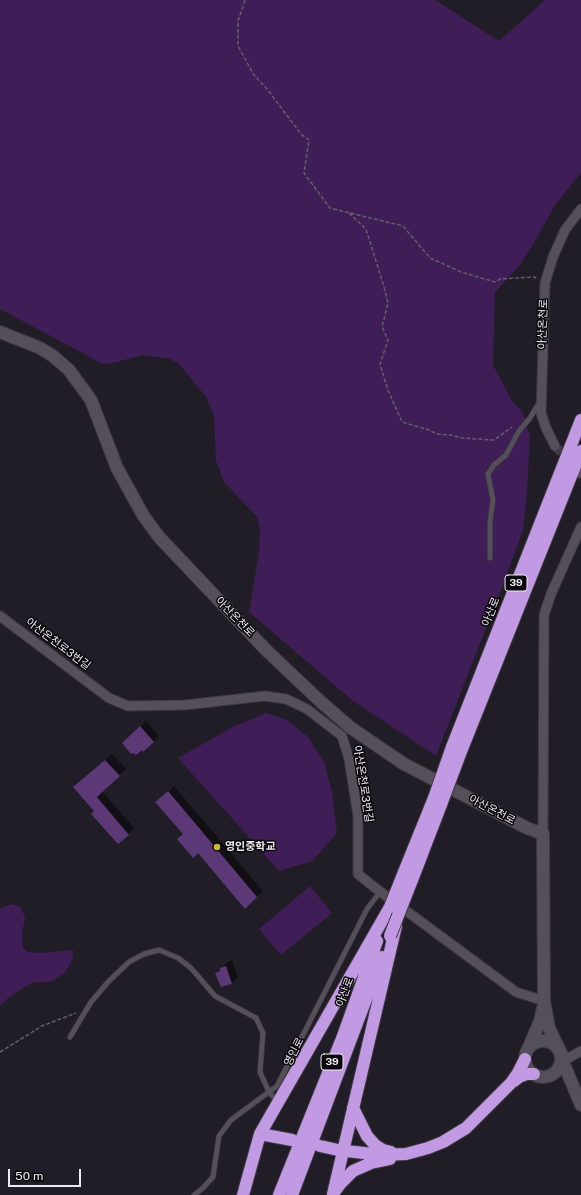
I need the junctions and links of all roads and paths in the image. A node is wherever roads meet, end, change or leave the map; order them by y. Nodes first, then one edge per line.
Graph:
1 (246, 0) edge
2 (581, 209) edge
3 (349, 213) junction
4 (545, 283) junction
5 (0, 332) edge
6 (541, 399) junction
7 (581, 420) edge
8 (515, 424) dead end
9 (555, 446) tunnel mouth
10 (581, 452) edge
11 (581, 527) edge
12 (490, 558) dead end
13 (0, 616) edge
14 (346, 731) junction
15 (457, 748) junction
16 (543, 834) junction
17 (380, 892) junction
18 (386, 932) junction
19 (544, 1001) junction
20 (76, 1013) dead end
21 (70, 1037) dead end
22 (559, 1050) junction
23 (0, 1052) edge
24 (578, 1052) edge
25 (527, 1054) junction
26 (561, 1064) junction
27 (540, 1075) junction
28 (511, 1083) junction
29 (269, 1092) junction
30 (575, 1092) junction
31 (278, 1102) junction
32 (581, 1105) edge
33 (353, 1108) junction
34 (260, 1134) junction
35 (292, 1140) dead end
36 (320, 1146) dead end
37 (343, 1150) junction
38 (406, 1154) junction
39 (332, 1194) edge
40 (194, 1195) edge
41 (243, 1195) edge
42 (279, 1195) edge
43 (292, 1195) edge

1 - 3 path
2 - 4 street, 아산온천로
3 - 4 path
3 - 8 path
4 - 6 street, 아산온천로
5 - 14 main road, 아산온천로
6 - 9 street, 아산온천로
6 - 12 lane
7 - 15 highway, 아산로 / 39
10 - 15 highway, 39
11 - 16 street
13 - 14 street, 아산온천로3번길
14 - 16 main road, 아산온천로
14 - 17 street, 아산온천로3번길
15 - 18 highway, 아산로 / 39, bridge
16 - 19 main road
17 - 19 street, 아산온천로3번길
17 - 29 lane, 영인로
18 - 31 highway
18 - 33 highway
18 - 42 highway, 아산로 / 39
18 - 43 highway, 아산로 / 39
19 - 22 main road
19 - 25 main road
20 - 23 path
21 - 29 lane
22 - 24 street
22 - 25 main road
22 - 26 main road
24 - 26 street
25 - 27 main road
25 - 28 highway
26 - 27 main road
26 - 30 main road
27 - 28 highway
27 - 30 main road
28 - 38 highway
29 - 31 lane
29 - 40 lane, 영인로
30 - 32 main road
31 - 34 highway
33 - 37 highway
33 - 38 highway
34 - 35 highway
34 - 41 highway
36 - 37 highway
37 - 38 highway
37 - 39 highway
38 - 39 highway

